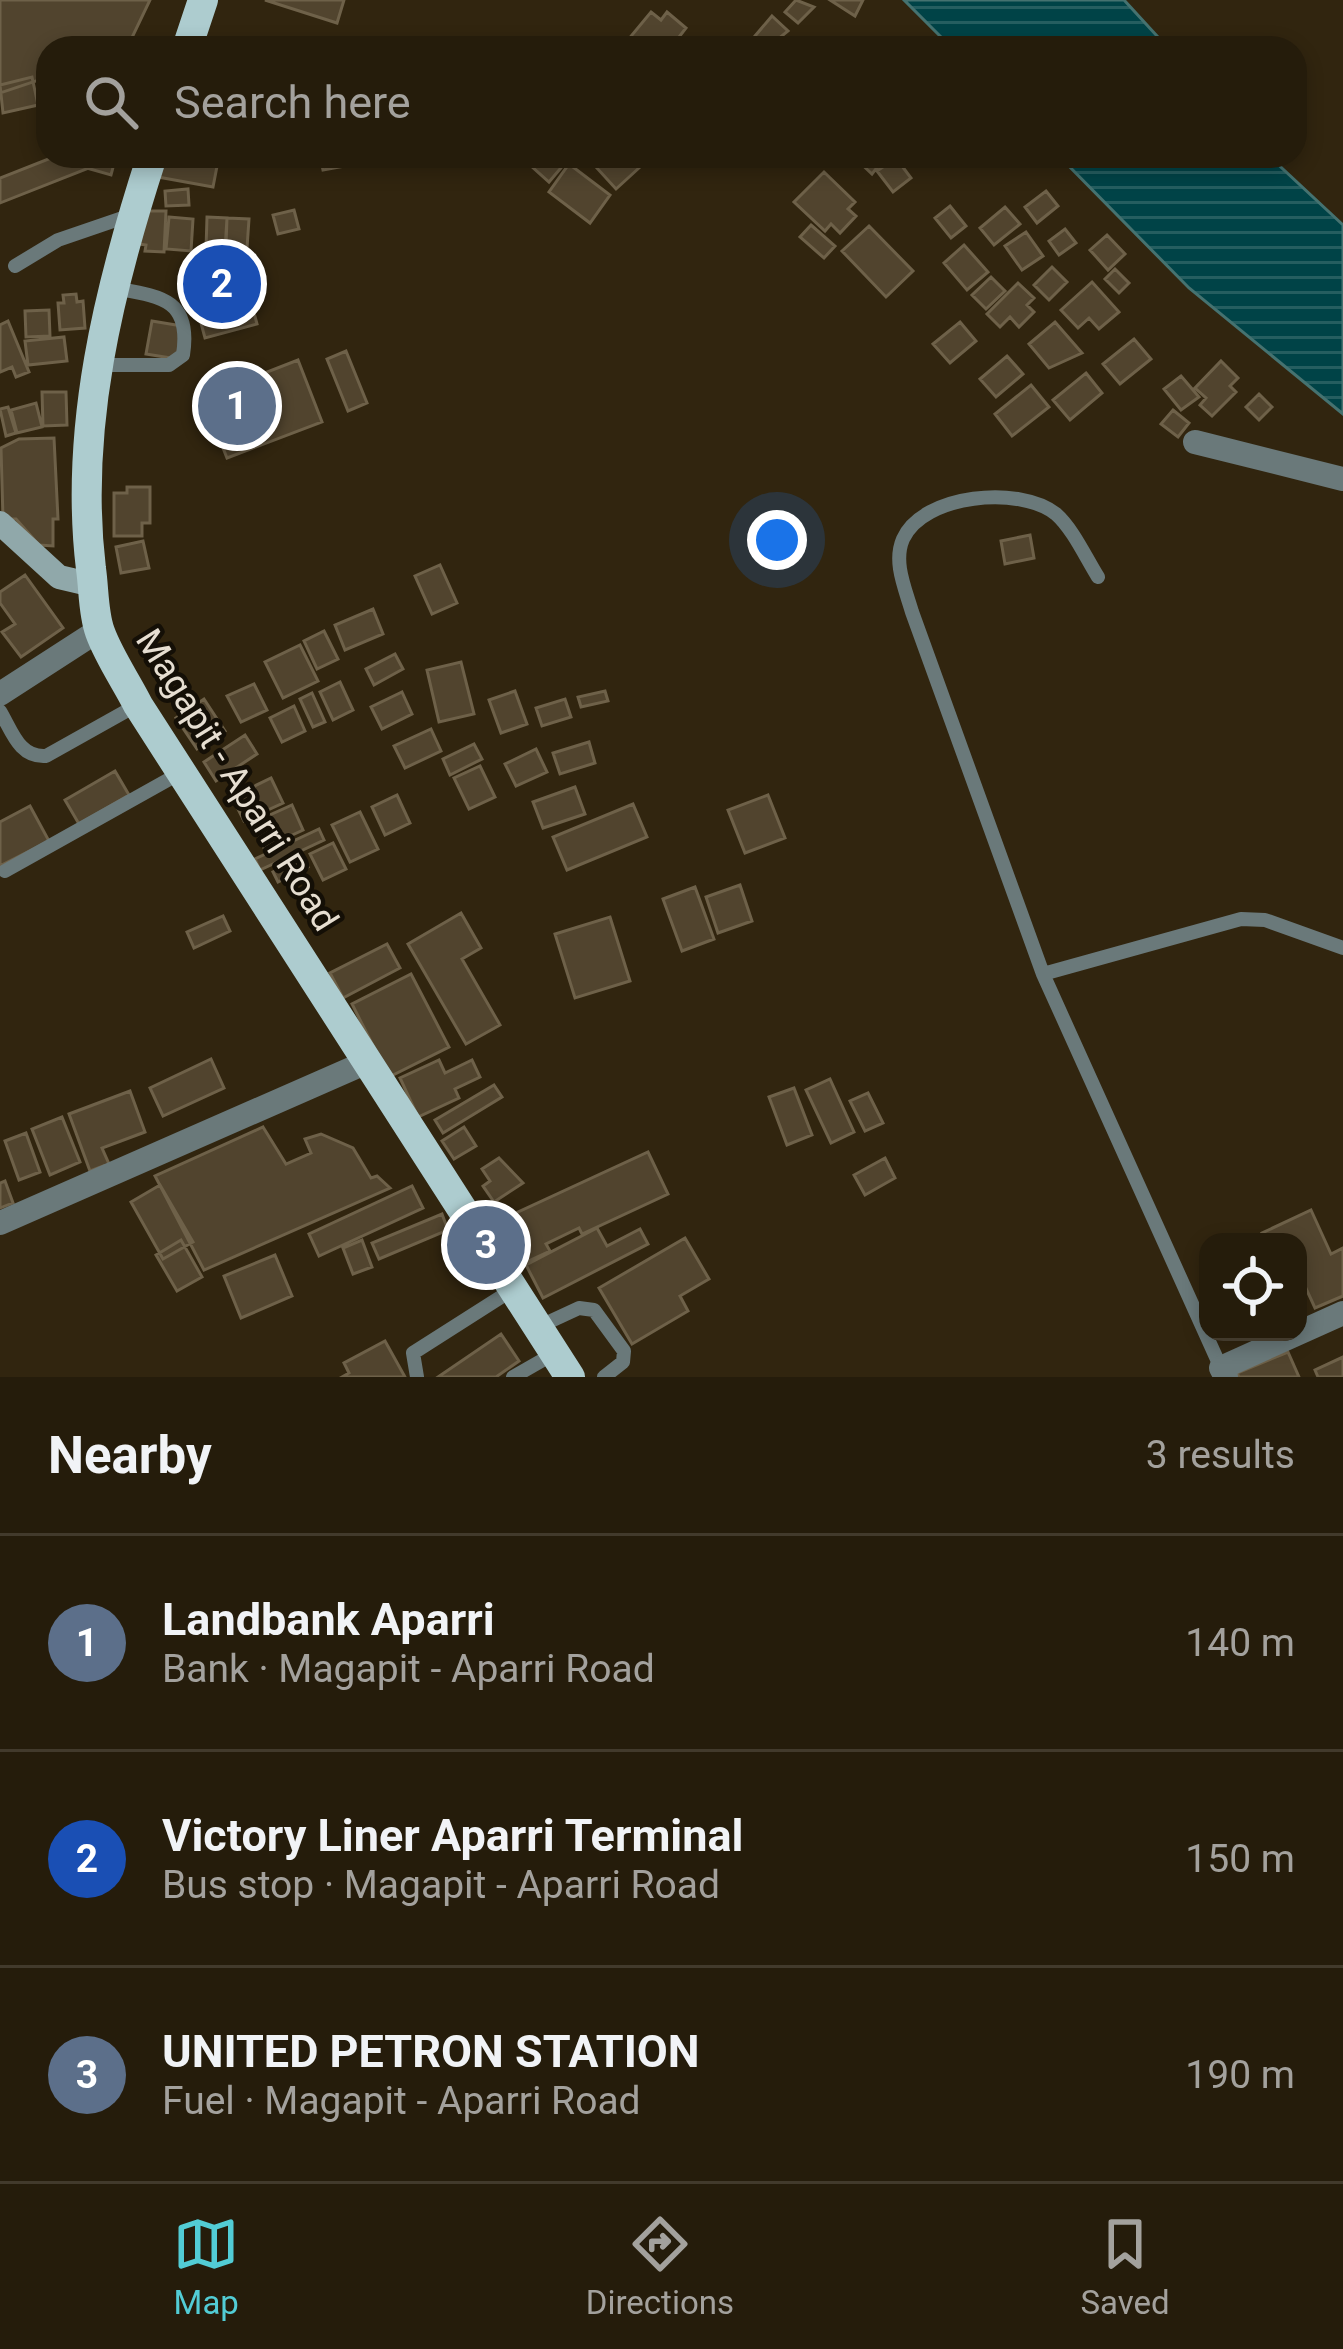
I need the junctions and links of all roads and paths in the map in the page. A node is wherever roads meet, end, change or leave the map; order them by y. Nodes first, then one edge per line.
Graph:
1 (203, 0) edge
2 (191, 36) edge
3 (148, 168) edge
4 (133, 214) junction
5 (15, 266) dead end
6 (112, 288) junction
7 (98, 365) junction
8 (1195, 442) dead end
9 (1343, 479) edge
10 (0, 524) edge
11 (1098, 577) dead end
12 (93, 585) junction
13 (99, 630) junction
14 (0, 694) edge
15 (138, 705) junction
16 (0, 711) edge
17 (182, 772) junction
18 (4, 871) dead end
19 (1343, 948) edge
20 (1043, 974) junction
21 (368, 1062) junction
22 (0, 1223) edge
23 (512, 1290) junction
24 (1343, 1313) edge
25 (554, 1353) edge
26 (1223, 1372) edge
27 (417, 1377) edge
28 (513, 1377) edge
29 (604, 1377) edge

1 - 2 main road
3 - 4 main road, Magapit - Aparri Road
4 - 5 lane
4 - 6 main road, Magapit - Aparri Road
6 - 7 main road, Magapit - Aparri Road
6 - 7 lane
7 - 12 main road, Magapit - Aparri Road
8 - 9 street
10 - 12 street
11 - 20 lane
12 - 13 main road, Magapit - Aparri Road
13 - 14 street
13 - 15 main road, Magapit - Aparri Road
15 - 16 lane
15 - 17 main road, Magapit - Aparri Road
17 - 18 lane
17 - 21 main road, Magapit - Aparri Road
19 - 20 lane
20 - 26 lane
21 - 22 street
21 - 23 main road, Magapit - Aparri Road
23 - 25 main road, Magapit - Aparri Road
23 - 27 lane
24 - 26 street
25 - 28 lane
25 - 29 lane

